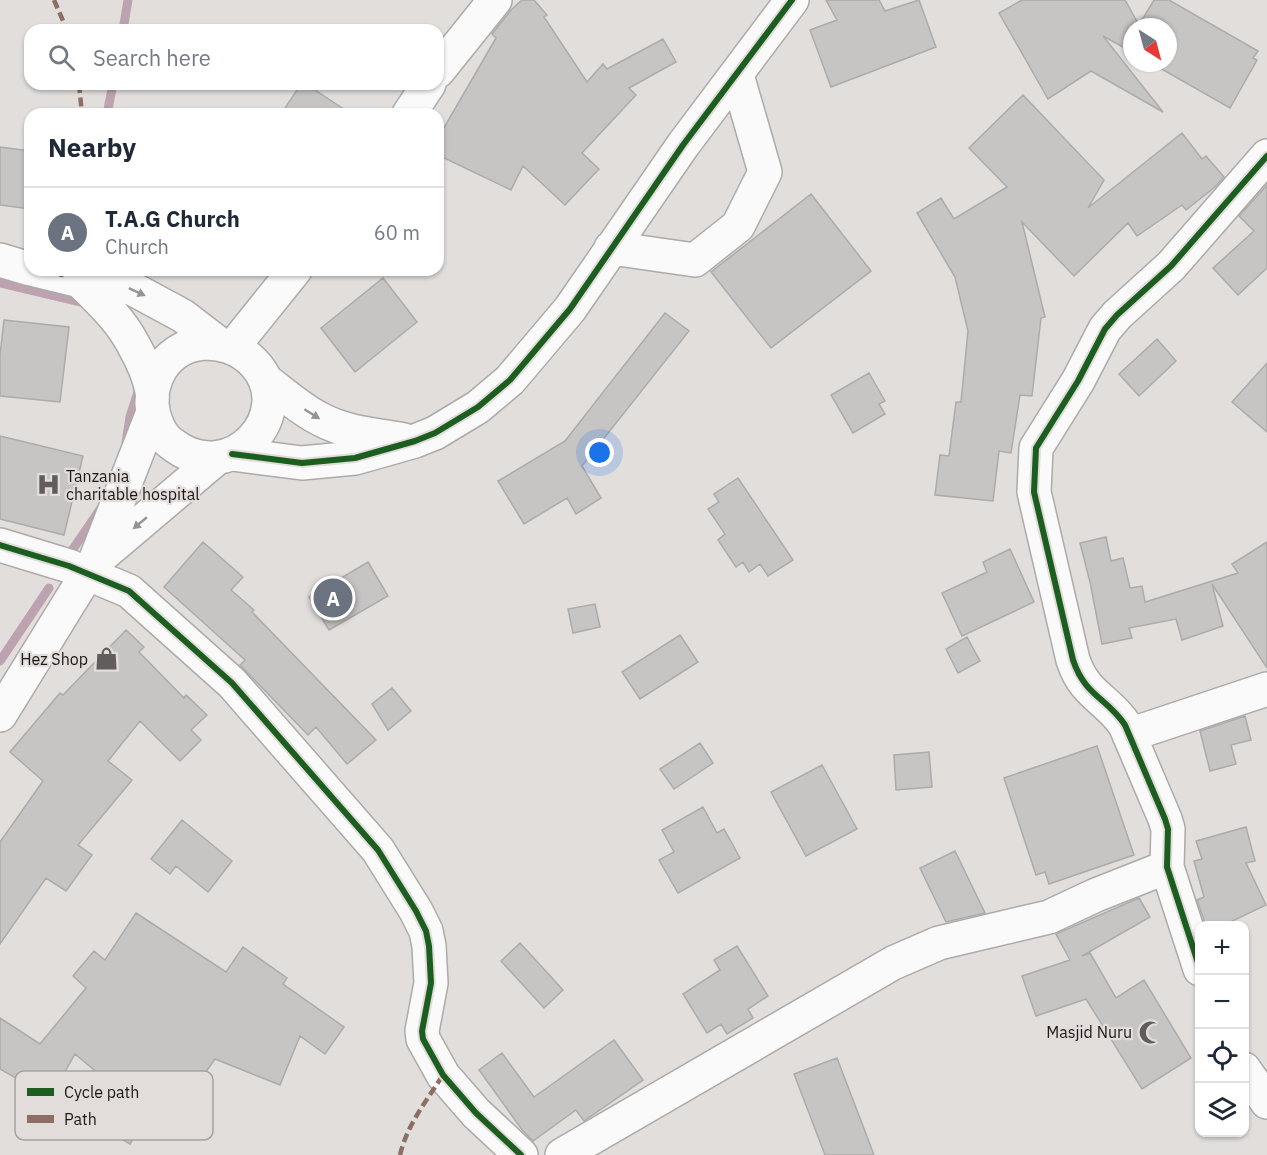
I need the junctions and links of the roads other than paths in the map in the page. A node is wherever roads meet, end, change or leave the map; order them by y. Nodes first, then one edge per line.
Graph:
1 (495, 0) edge
2 (792, 0) edge
3 (444, 64) edge
4 (737, 75) junction
5 (425, 90) edge
6 (413, 108) edge
7 (1267, 156) edge
8 (611, 248) junction
9 (0, 260) edge
10 (24, 266) edge
11 (60, 276) edge
12 (289, 276) edge
13 (80, 281) junction
14 (225, 345) junction
15 (264, 380) junction
16 (153, 402) junction
17 (415, 441) junction
18 (225, 456) junction
19 (0, 545) edge
20 (91, 567) junction
21 (1267, 690) edge
22 (0, 714) edge
23 (1129, 735) junction
24 (1167, 867) junction
25 (1195, 954) edge
26 (1249, 1075) edge
27 (1267, 1102) edge
28 (521, 1155) edge
29 (562, 1155) edge

1 - 3 street
2 - 4 street
4 - 8 street
4 - 8 street
5 - 6 street
7 - 23 street
8 - 17 street
9 - 10 street
11 - 13 street
12 - 14 street
13 -> 14 street
13 - 16 street
14 - 15 street
14 - 16 street
15 -> 17 street
15 - 18 street
16 - 18 street
16 - 20 street
17 - 18 street
18 -> 20 street
19 - 20 street
20 - 22 street
20 - 28 street
21 - 23 street
23 - 24 street
24 - 25 street
24 - 29 street
26 - 27 street

